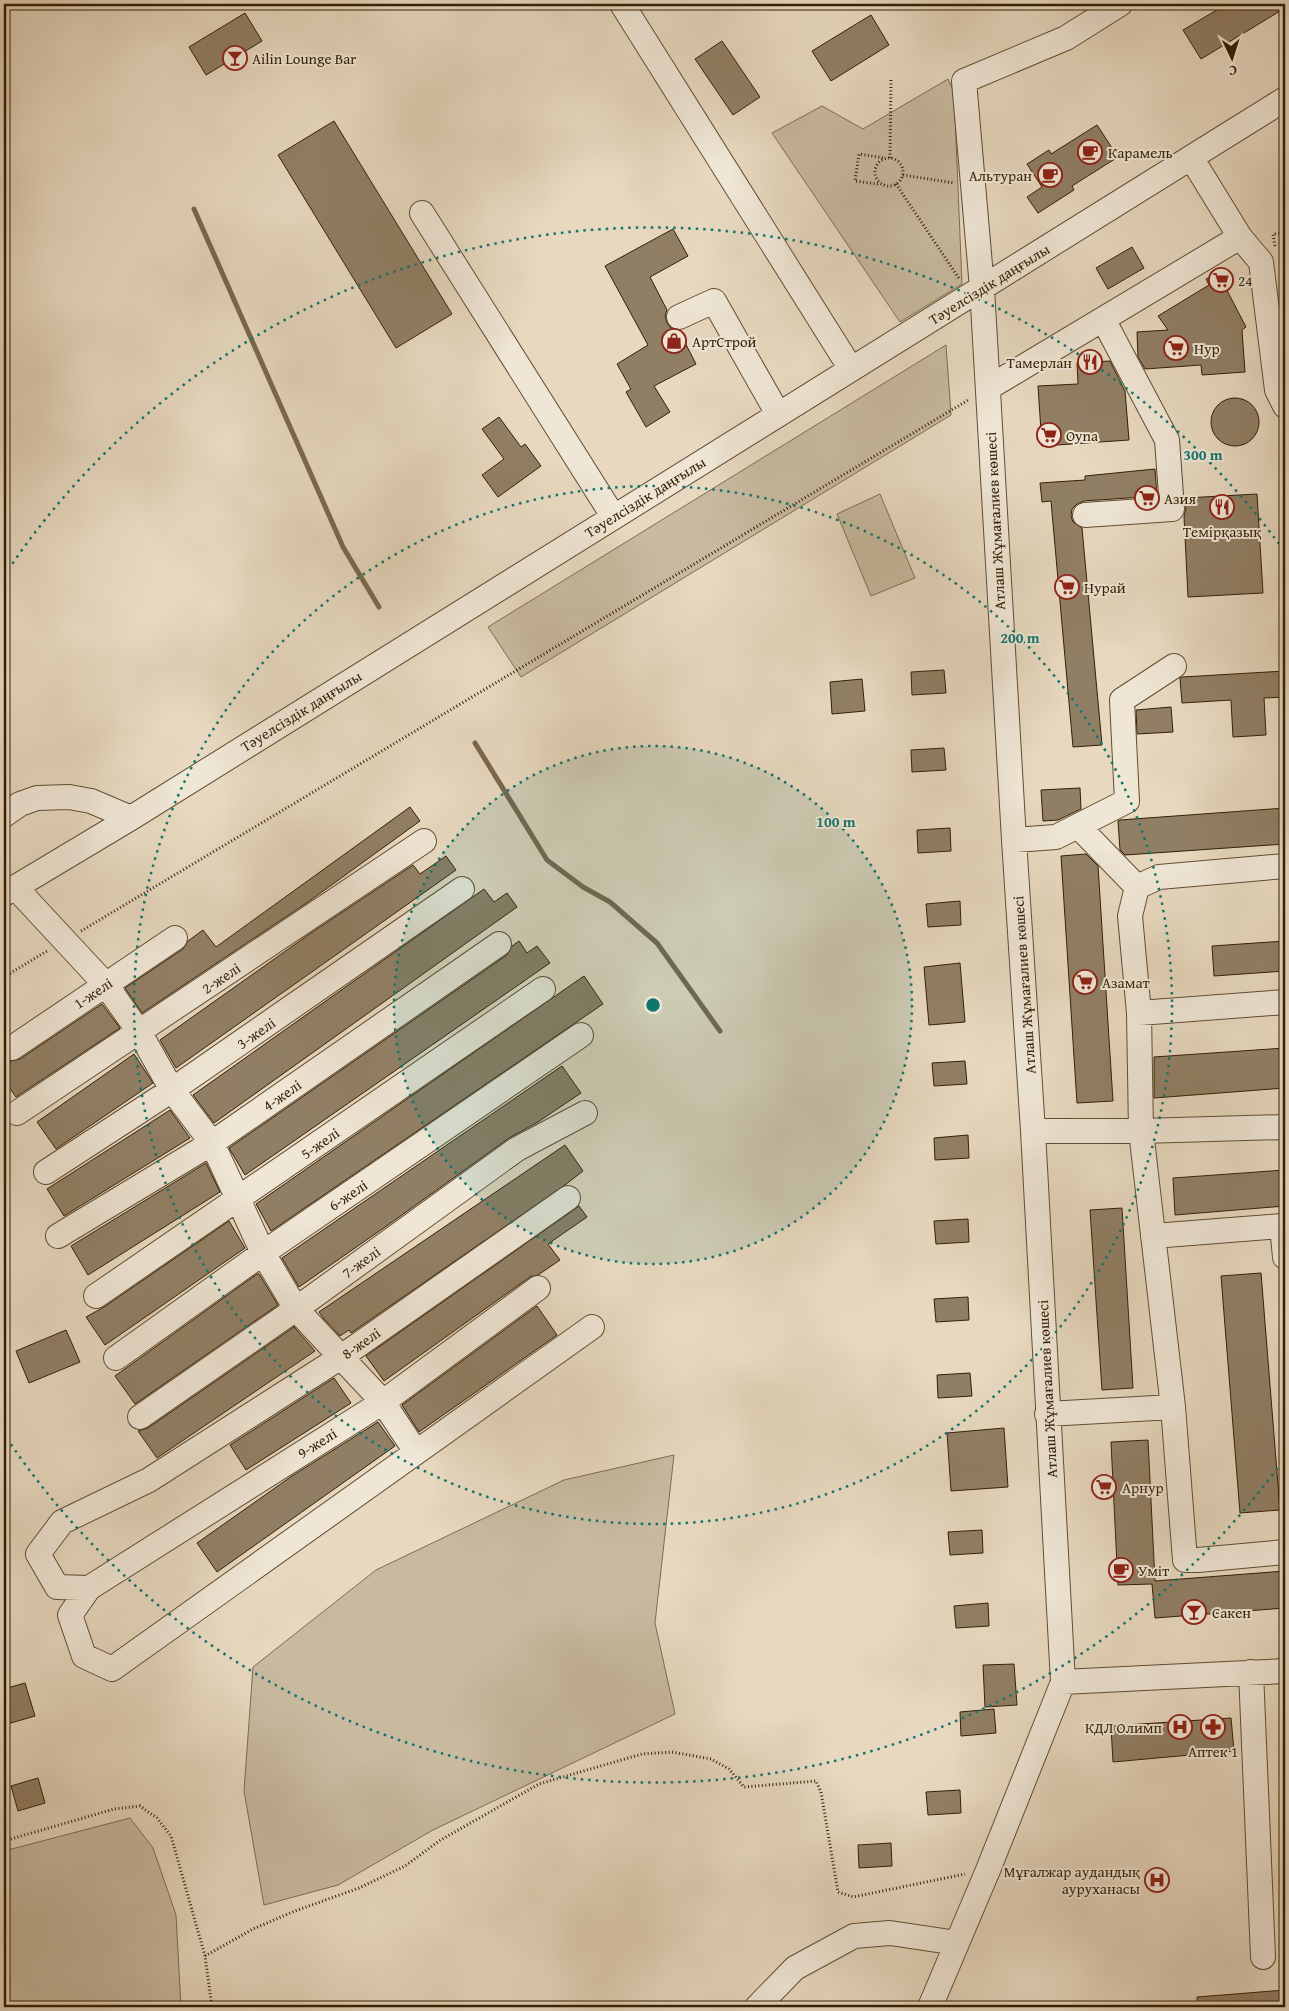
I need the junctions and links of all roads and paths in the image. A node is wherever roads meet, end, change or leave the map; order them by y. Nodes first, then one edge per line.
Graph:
1 (622, 4) edge
2 (1120, 4) edge
3 (891, 78) dead end
4 (1285, 99) edge
5 (885, 158) junction
6 (890, 158) junction
7 (1192, 159) junction
8 (903, 175) junction
9 (881, 184) junction
10 (896, 184) junction
11 (973, 188) junction
12 (422, 213) dead end
13 (1240, 238) junction
14 (976, 291) junction
15 (679, 318) dead end
16 (1103, 319) junction
17 (851, 369) junction
18 (988, 388) junction
19 (1285, 406) edge
20 (778, 414) junction
21 (1085, 515) dead end
22 (613, 516) junction
23 (1174, 666) dead end
24 (4, 815) edge
25 (131, 818) junction
26 (1078, 826) junction
27 (1014, 840) junction
28 (424, 841) dead end
29 (1285, 866) edge
30 (1137, 887) junction
31 (462, 889) dead end
32 (9, 891) edge
33 (175, 938) dead end
34 (64, 940) junction
35 (499, 944) dead end
36 (4, 977) edge
37 (106, 985) junction
38 (543, 989) dead end
39 (1285, 1002) edge
40 (1139, 1013) junction
41 (140, 1032) junction
42 (581, 1035) dead end
43 (12, 1048) dead end
44 (172, 1090) junction
45 (17, 1113) dead end
46 (586, 1113) dead end
47 (1285, 1127) edge
48 (1033, 1131) junction
49 (1141, 1132) junction
50 (212, 1144) junction
51 (46, 1172) dead end
52 (568, 1198) dead end
53 (239, 1199) junction
54 (1284, 1226) edge
55 (58, 1236) dead end
56 (1153, 1236) junction
57 (263, 1253) junction
58 (1285, 1257) edge
59 (538, 1288) dead end
60 (96, 1296) dead end
61 (296, 1309) junction
62 (592, 1327) dead end
63 (341, 1357) junction
64 (116, 1358) dead end
65 (383, 1402) junction
66 (1173, 1407) junction
67 (1048, 1414) junction
68 (140, 1417) dead end
69 (416, 1452) junction
70 (1285, 1552) edge
71 (89, 1588) junction
72 (1285, 1671) edge
73 (1250, 1672) junction
74 (1063, 1682) junction
75 (4, 1841) edge
76 (988, 1870) junction
77 (957, 1943) junction
78 (205, 1956) junction
79 (1263, 1957) dead end
80 (212, 2007) edge
81 (758, 2007) edge
82 (930, 2007) edge

1 - 17 street
2 - 11 street, Атлаш Жұмағалиев көшесі
3 - 6 path
4 - 7 street, Тәуелсіздік даңғылы
5 - 6 path
5 - 9 path
5 - 9 path
6 - 8 path
7 - 13 street
7 - 14 street, Тәуелсіздік даңғылы
8 - 10 path
8 - 11 path
9 - 10 path
10 - 14 path
11 - 14 street, Атлаш Жұмағалиев көшесі
12 - 22 street
13 - 16 street
13 - 19 street
14 - 17 street, Тәуелсіздік даңғылы
14 - 18 street, Атлаш Жұмағалиев көшесі
15 - 20 street
16 - 18 street
16 - 21 street
17 - 20 street, Тәуелсіздік даңғылы
18 - 27 street, Атлаш Жұмағалиев көшесі
18 - 34 path
20 - 22 street, Тәуелсіздік даңғылы
22 - 25 street, Тәуелсіздік даңғылы
23 - 26 street
24 - 25 street
25 - 32 street, Тәуелсіздік даңғылы
26 - 27 street
26 - 30 street
27 - 48 street, Атлаш Жұмағалиев көшесі
28 - 41 street, 2-желі
29 - 30 street
30 - 40 street
31 - 44 street, 3-желі
32 - 34 street
33 - 37 street, 1-желі
34 - 36 path
34 - 37 street
35 - 50 street, 4-желі
37 - 41 street
37 - 43 street, 1-желі
38 - 53 street, 5-желі
39 - 40 street
40 - 49 street
41 - 44 street
41 - 45 street, 2-желі
42 - 57 street, 6-желі
44 - 50 street
44 - 51 street, 3-желі
46 - 61 street, 7-желі
47 - 49 street
48 - 49 street
48 - 67 street, Атлаш Жұмағалиев көшесі
49 - 56 street
50 - 53 street
50 - 55 street, 4-желі
52 - 63 street, 8-желі
53 - 57 street
53 - 60 street, 5-желі
54 - 56 street
54 - 58 street
56 - 66 street
57 - 61 street
57 - 64 street, 6-желі
59 - 65 street, 9-желі
61 - 63 street
61 - 68 street, 7-желі
62 - 69 street
63 - 65 street
63 - 71 street, 8-желі
65 - 69 street
65 - 71 street, 9-желі
66 - 67 street
66 - 70 street
67 - 74 street, Атлаш Жұмағалиев көшесі
69 - 71 street
72 - 73 street
73 - 74 street
73 - 79 street
74 - 76 street
75 - 78 path
76 - 77 street
76 - 78 path
77 - 81 street
77 - 82 street
78 - 80 path

